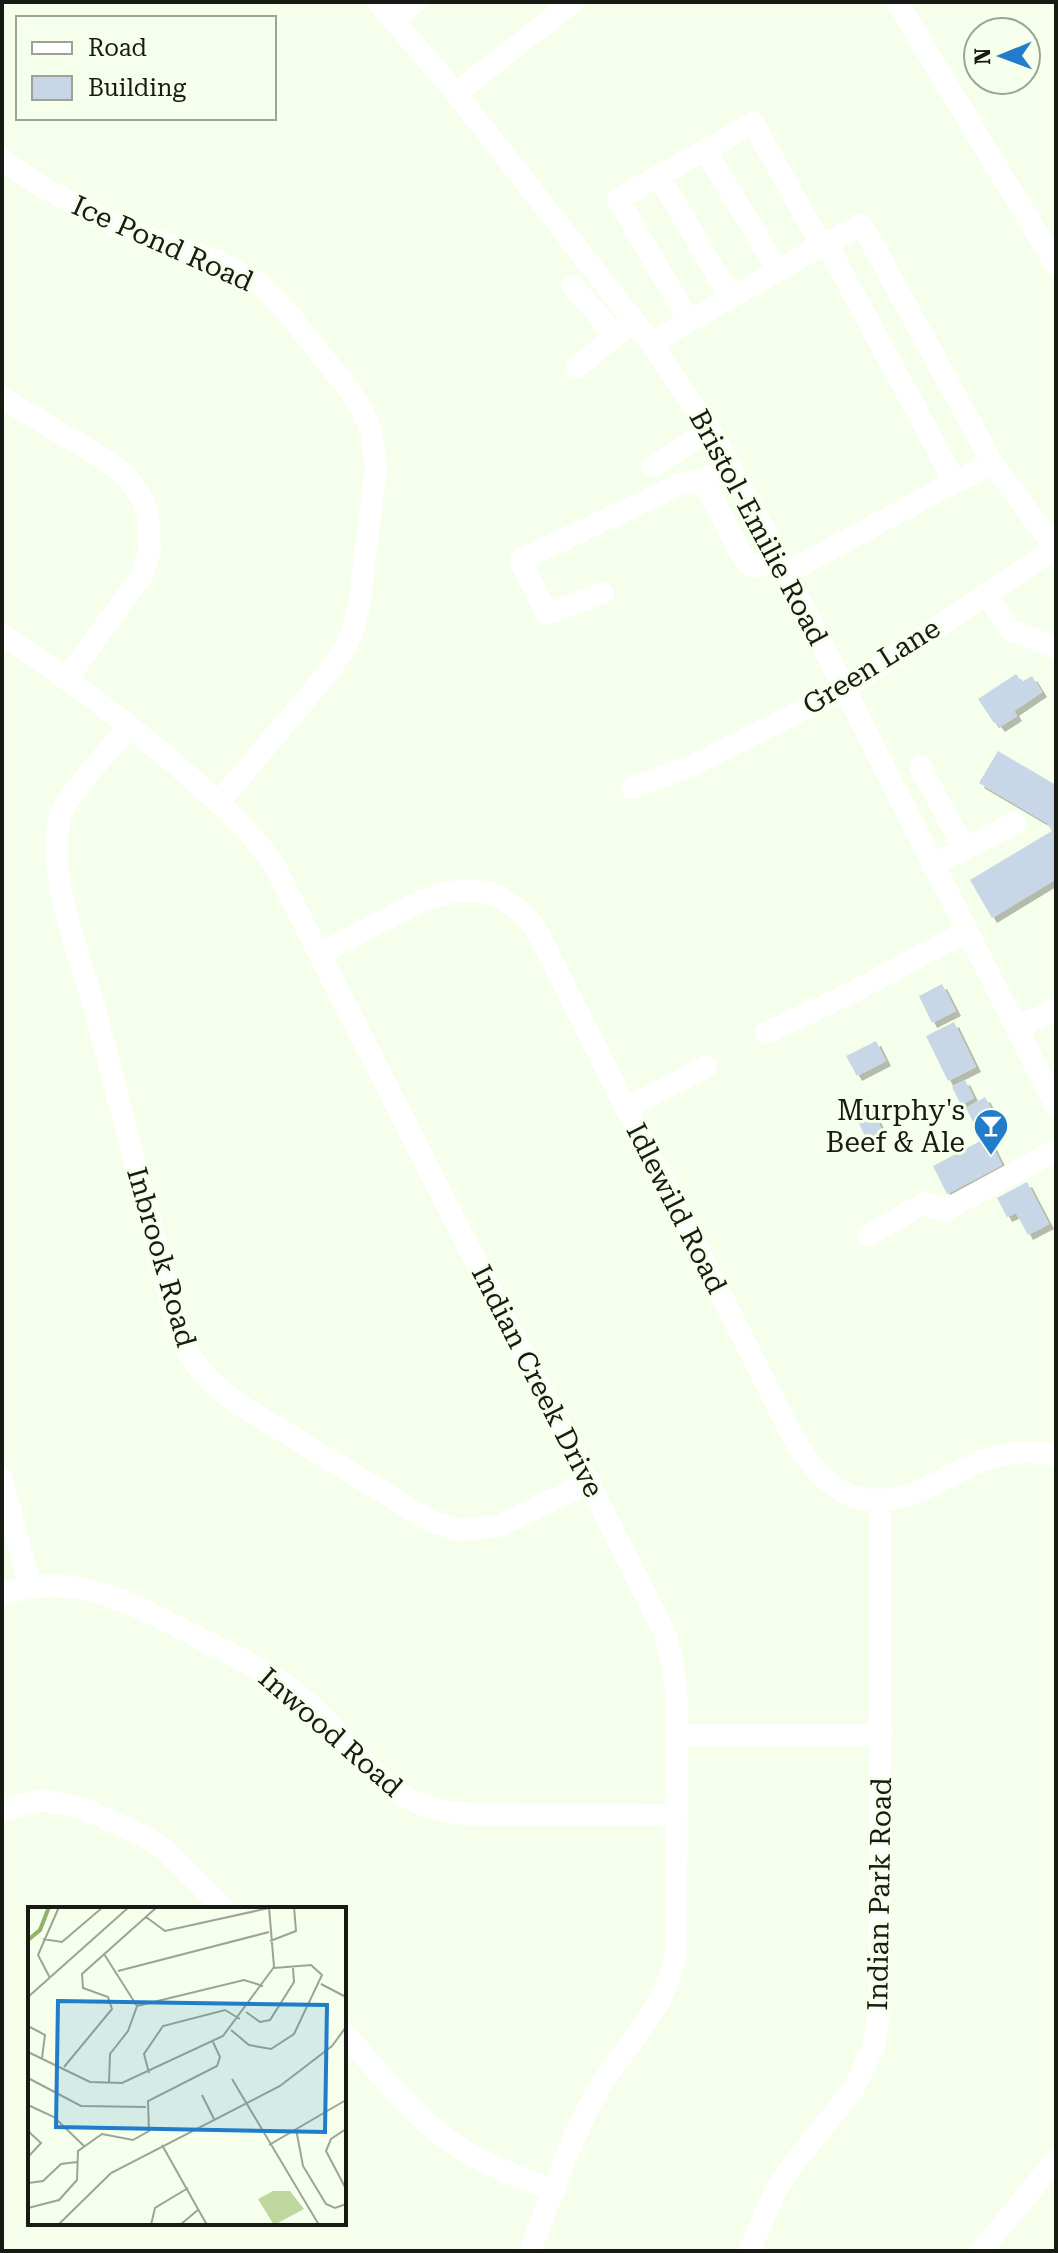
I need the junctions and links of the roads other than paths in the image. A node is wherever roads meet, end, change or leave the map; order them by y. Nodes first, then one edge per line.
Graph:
1 (416, 2) edge
2 (573, 2) edge
3 (897, 2) edge
4 (385, 11) edge
5 (456, 93) junction
6 (705, 150) junction
7 (2, 160) edge
8 (659, 176) junction
9 (1049, 239) edge
10 (823, 244) junction
11 (1056, 265) edge
12 (778, 270) junction
13 (573, 286) dead end
14 (730, 297) junction
15 (634, 321) junction
16 (689, 321) junction
17 (616, 336) junction
18 (651, 343) junction
19 (577, 367) dead end
20 (2, 398) edge
21 (710, 430) junction
22 (993, 464) junction
23 (653, 466) dead end
24 (732, 469) junction
25 (702, 479) junction
26 (955, 482) junction
27 (1054, 553) edge
28 (782, 565) junction
29 (603, 593) dead end
30 (986, 593) junction
31 (2, 635) edge
32 (1056, 648) edge
33 (67, 678) junction
34 (845, 689) junction
35 (130, 726) junction
36 (920, 766) dead end
37 (632, 788) dead end
38 (219, 802) junction
39 (1015, 823) dead end
40 (964, 849) junction
41 (933, 865) junction
42 (967, 931) junction
43 (321, 953) junction
44 (1056, 1009) edge
45 (1016, 1028) junction
46 (766, 1033) dead end
47 (706, 1067) dead end
48 (1056, 1106) edge
49 (626, 1108) junction
50 (1056, 1150) edge
51 (868, 1235) dead end
52 (1056, 1457) edge
53 (2, 1479) edge
54 (590, 1482) junction
55 (880, 1499) junction
56 (30, 1587) junction
57 (2, 1595) edge
58 (677, 1735) junction
59 (881, 1735) junction
60 (2, 1811) edge
61 (677, 1815) junction
62 (222, 1907) edge
63 (346, 2035) edge
64 (1056, 2160) edge
65 (554, 2191) junction
66 (530, 2251) edge
67 (749, 2251) edge
68 (981, 2251) edge

1 - 4 street
2 - 5 street
3 - 9 street
4 - 5 street, Bristol-Emilie Road
5 - 15 street, Bristol-Emilie Road
6 - 8 street
6 - 10 street
6 - 12 street
7 - 38 street, Ice Pond Road
8 - 14 street
8 - 16 street
9 - 11 street
10 - 12 street
10 - 22 street
10 - 26 street
12 - 14 street
13 - 17 street
14 - 16 street
15 - 17 street
15 - 18 street, Bristol-Emilie Road
16 - 18 street
17 - 19 street
18 - 21 street, Bristol-Emilie Road
20 - 33 street
21 - 23 street
21 - 24 street, Bristol-Emilie Road
22 - 26 street
22 - 27 street
24 - 25 street
24 - 28 street, Bristol-Emilie Road
25 - 28 street
25 - 29 street
26 - 28 street
27 - 30 street, Green Lane
28 - 34 street, Bristol-Emilie Road
30 - 32 street
30 - 34 street, Green Lane
31 - 33 street, Indian Creek Drive
33 - 35 street, Indian Creek Drive
34 - 37 street, Green Lane
34 - 41 street, Bristol-Emilie Road
35 - 38 street, Indian Creek Drive
35 - 54 street, Inbrook Road
36 - 40 street
38 - 43 street, Indian Creek Drive
39 - 40 street
40 - 41 street
41 - 42 street, Bristol-Emilie Road
42 - 45 street, Bristol-Emilie Road
42 - 46 street
43 - 49 street, Idlewild Road
43 - 54 street, Indian Creek Drive
44 - 45 street
45 - 48 street, Bristol-Emilie Road
47 - 49 street
49 - 55 street, Idlewild Road
50 - 51 street
52 - 55 street, Idlewild Road
53 - 56 street
54 - 58 street, Indian Creek Drive
55 - 59 street, Indian Park Road
56 - 57 street, Inwood Road
56 - 61 street, Inwood Road
58 - 59 street
58 - 61 street, Indian Creek Drive
59 - 67 street, Indian Park Road
60 - 62 street
61 - 65 street, Indian Creek Drive
63 - 65 street
64 - 68 street
65 - 66 street, Indian Creek Drive

